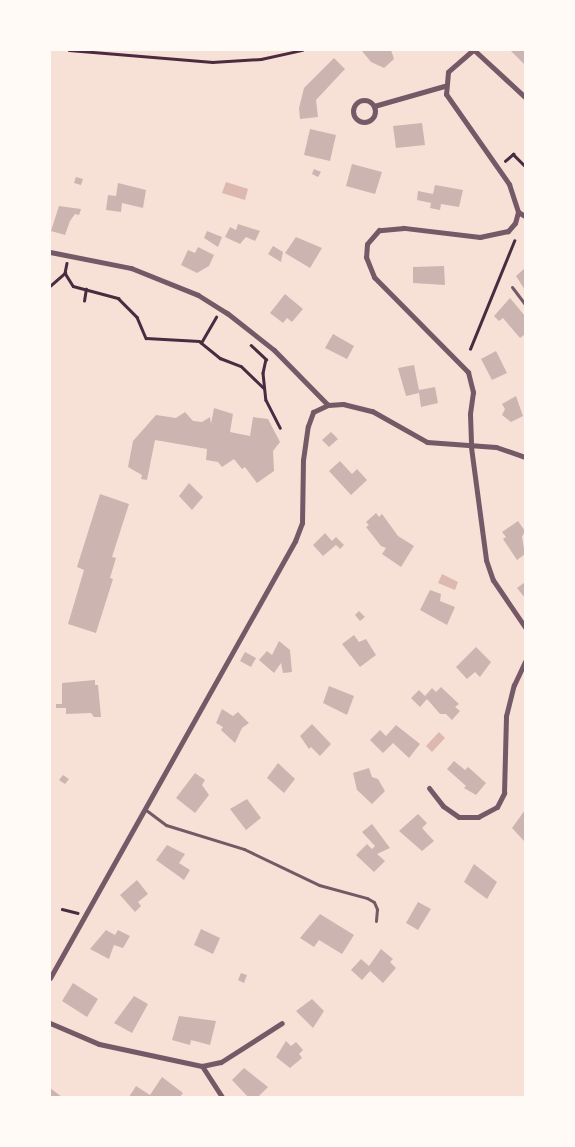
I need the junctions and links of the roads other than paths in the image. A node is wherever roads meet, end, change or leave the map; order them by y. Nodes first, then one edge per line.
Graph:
1 (474, 50) edge
2 (444, 86) junction
3 (525, 98) edge
4 (374, 106) junction
5 (518, 212) junction
6 (525, 216) edge
7 (50, 252) edge
8 (512, 287) dead end
9 (525, 304) edge
10 (328, 405) junction
11 (471, 448) junction
12 (525, 457) edge
13 (525, 627) edge
14 (525, 661) edge
15 (429, 788) dead end
16 (146, 810) junction
17 (376, 921) dead end
18 (50, 978) edge
19 (50, 1022) edge
20 (282, 1023) dead end
21 (202, 1066) junction
22 (222, 1097) edge

1 - 2 street
1 - 3 street
2 - 4 street
2 - 5 street
4 - 4 street
5 - 6 street
5 - 11 street
7 - 10 street
8 - 9 lane
10 - 11 street
10 - 16 street
11 - 12 street
11 - 13 street
14 - 15 street
16 - 17 lane
16 - 18 street
19 - 21 street
20 - 21 street
21 - 22 street

